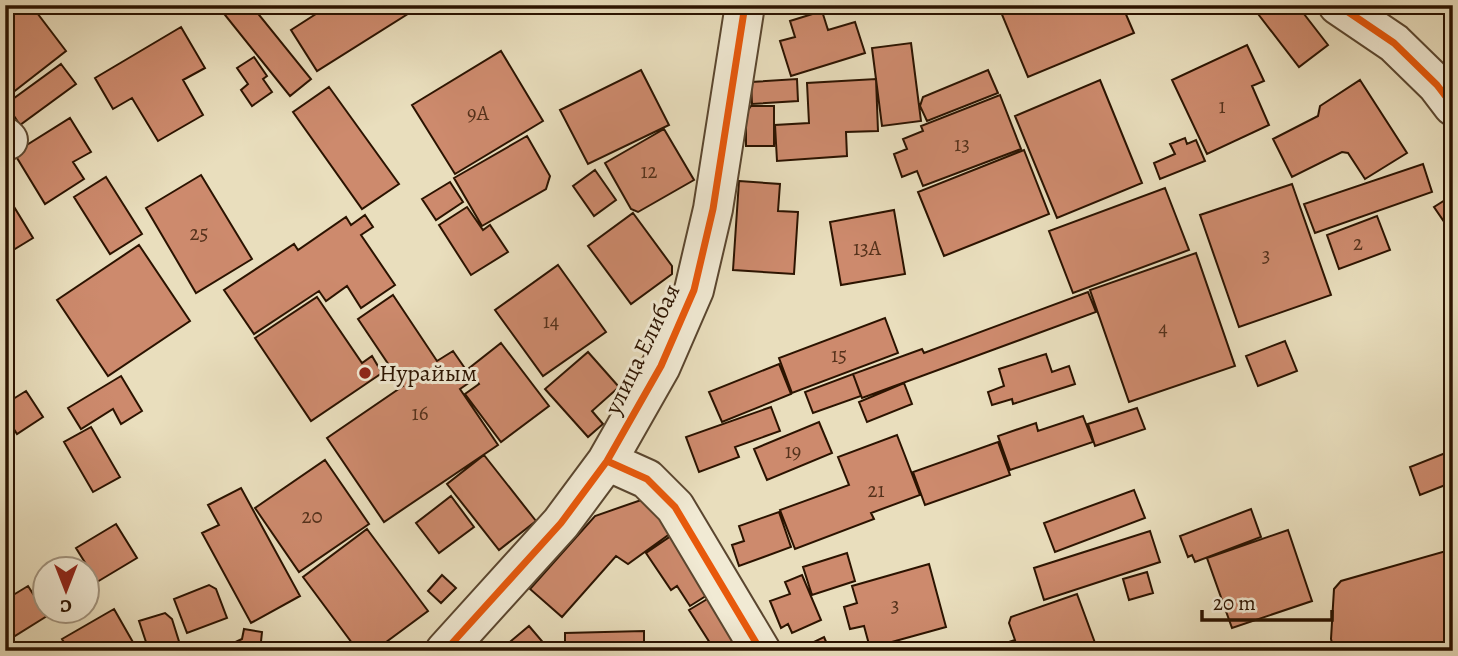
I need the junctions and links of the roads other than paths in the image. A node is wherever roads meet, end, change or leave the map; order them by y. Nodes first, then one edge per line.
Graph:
1 (745, 5) edge
2 (1338, 5) edge
3 (1453, 106) edge
4 (607, 461) junction
5 (445, 651) edge
6 (761, 651) edge

1 - 4 street, улица Елибая
2 - 3 street
4 - 5 street, улица Елибая
4 - 6 street

